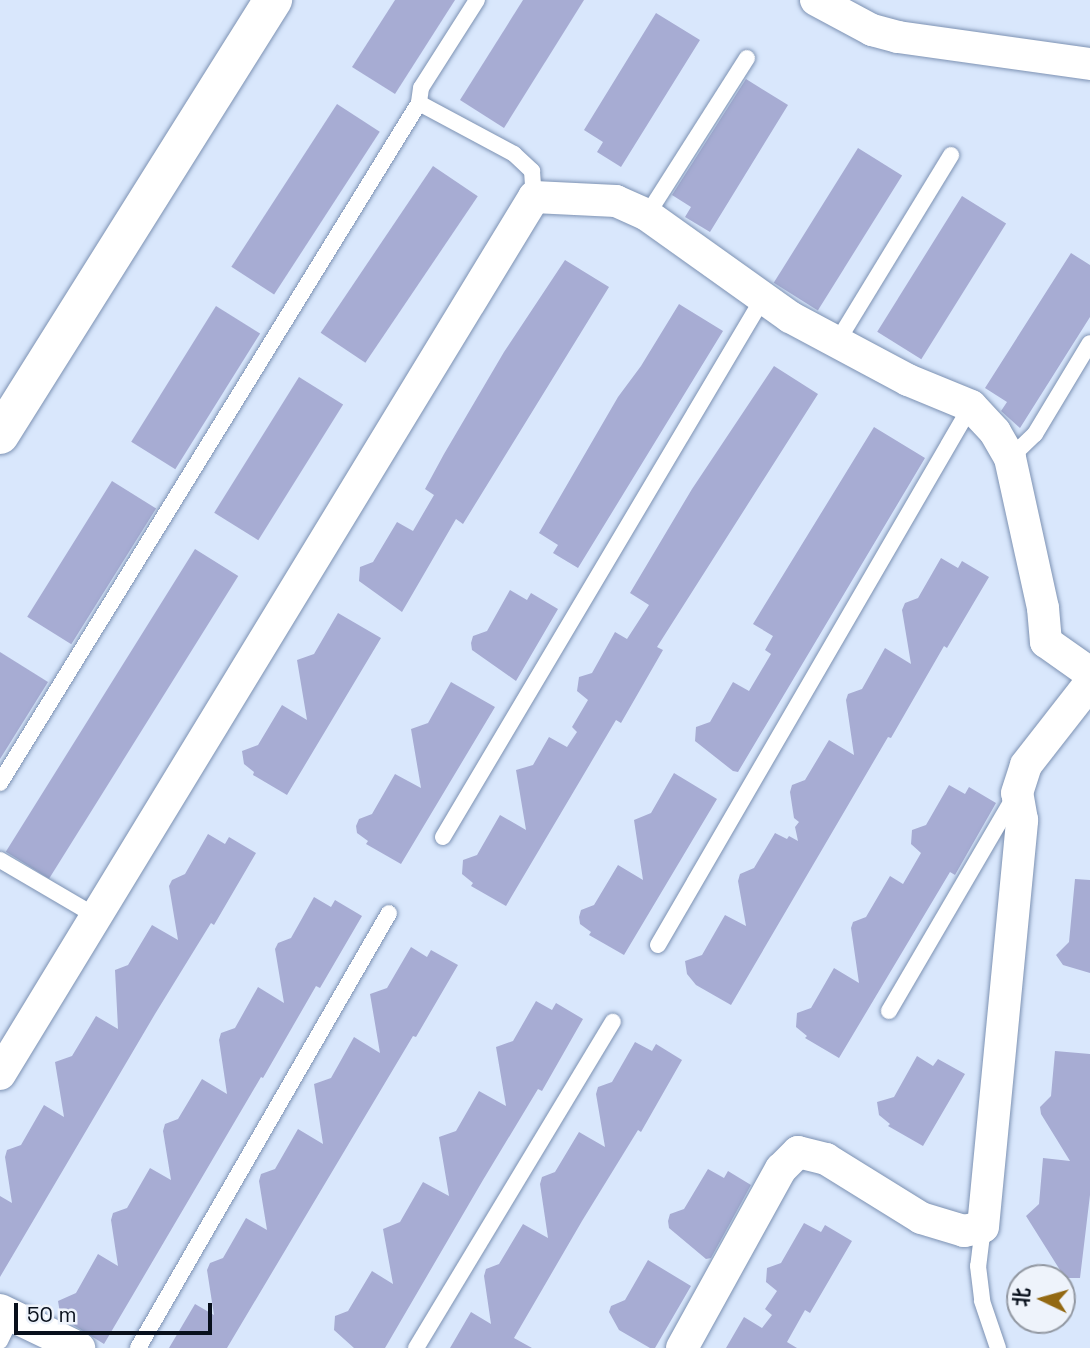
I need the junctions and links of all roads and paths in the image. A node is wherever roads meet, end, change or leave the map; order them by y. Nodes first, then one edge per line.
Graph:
1 (273, 0) edge
2 (477, 0) edge
3 (816, 0) edge
4 (747, 58) dead end
5 (1090, 64) edge
6 (419, 103) junction
7 (951, 155) dead end
8 (534, 197) junction
9 (647, 215) junction
10 (763, 298) junction
11 (837, 342) junction
12 (1090, 343) edge
13 (971, 405) junction
14 (0, 435) edge
15 (1010, 458) junction
16 (1090, 673) edge
17 (1090, 683) edge
18 (0, 783) edge
19 (1017, 793) junction
20 (443, 837) dead end
21 (0, 860) edge
22 (389, 913) dead end
23 (96, 916) junction
24 (658, 945) dead end
25 (889, 1011) dead end
26 (613, 1022) dead end
27 (0, 1074) edge
28 (982, 1227) junction
29 (4, 1322) edge
30 (79, 1348) edge
31 (138, 1348) edge
32 (416, 1348) edge
33 (682, 1348) edge
34 (998, 1348) edge

1 - 14 street
2 - 6 lane
3 - 5 street
4 - 9 lane
6 - 8 lane
6 - 18 lane
7 - 11 lane
8 - 9 street
8 - 23 street
9 - 10 street
10 - 11 street
10 - 20 lane
11 - 13 street
12 - 15 lane
13 - 15 street
13 - 24 lane
15 - 16 street
17 - 19 street
19 - 25 lane
19 - 28 street
21 - 23 lane
22 - 31 lane
23 - 27 street
26 - 32 lane
28 - 33 street
28 - 34 lane
29 - 30 street

